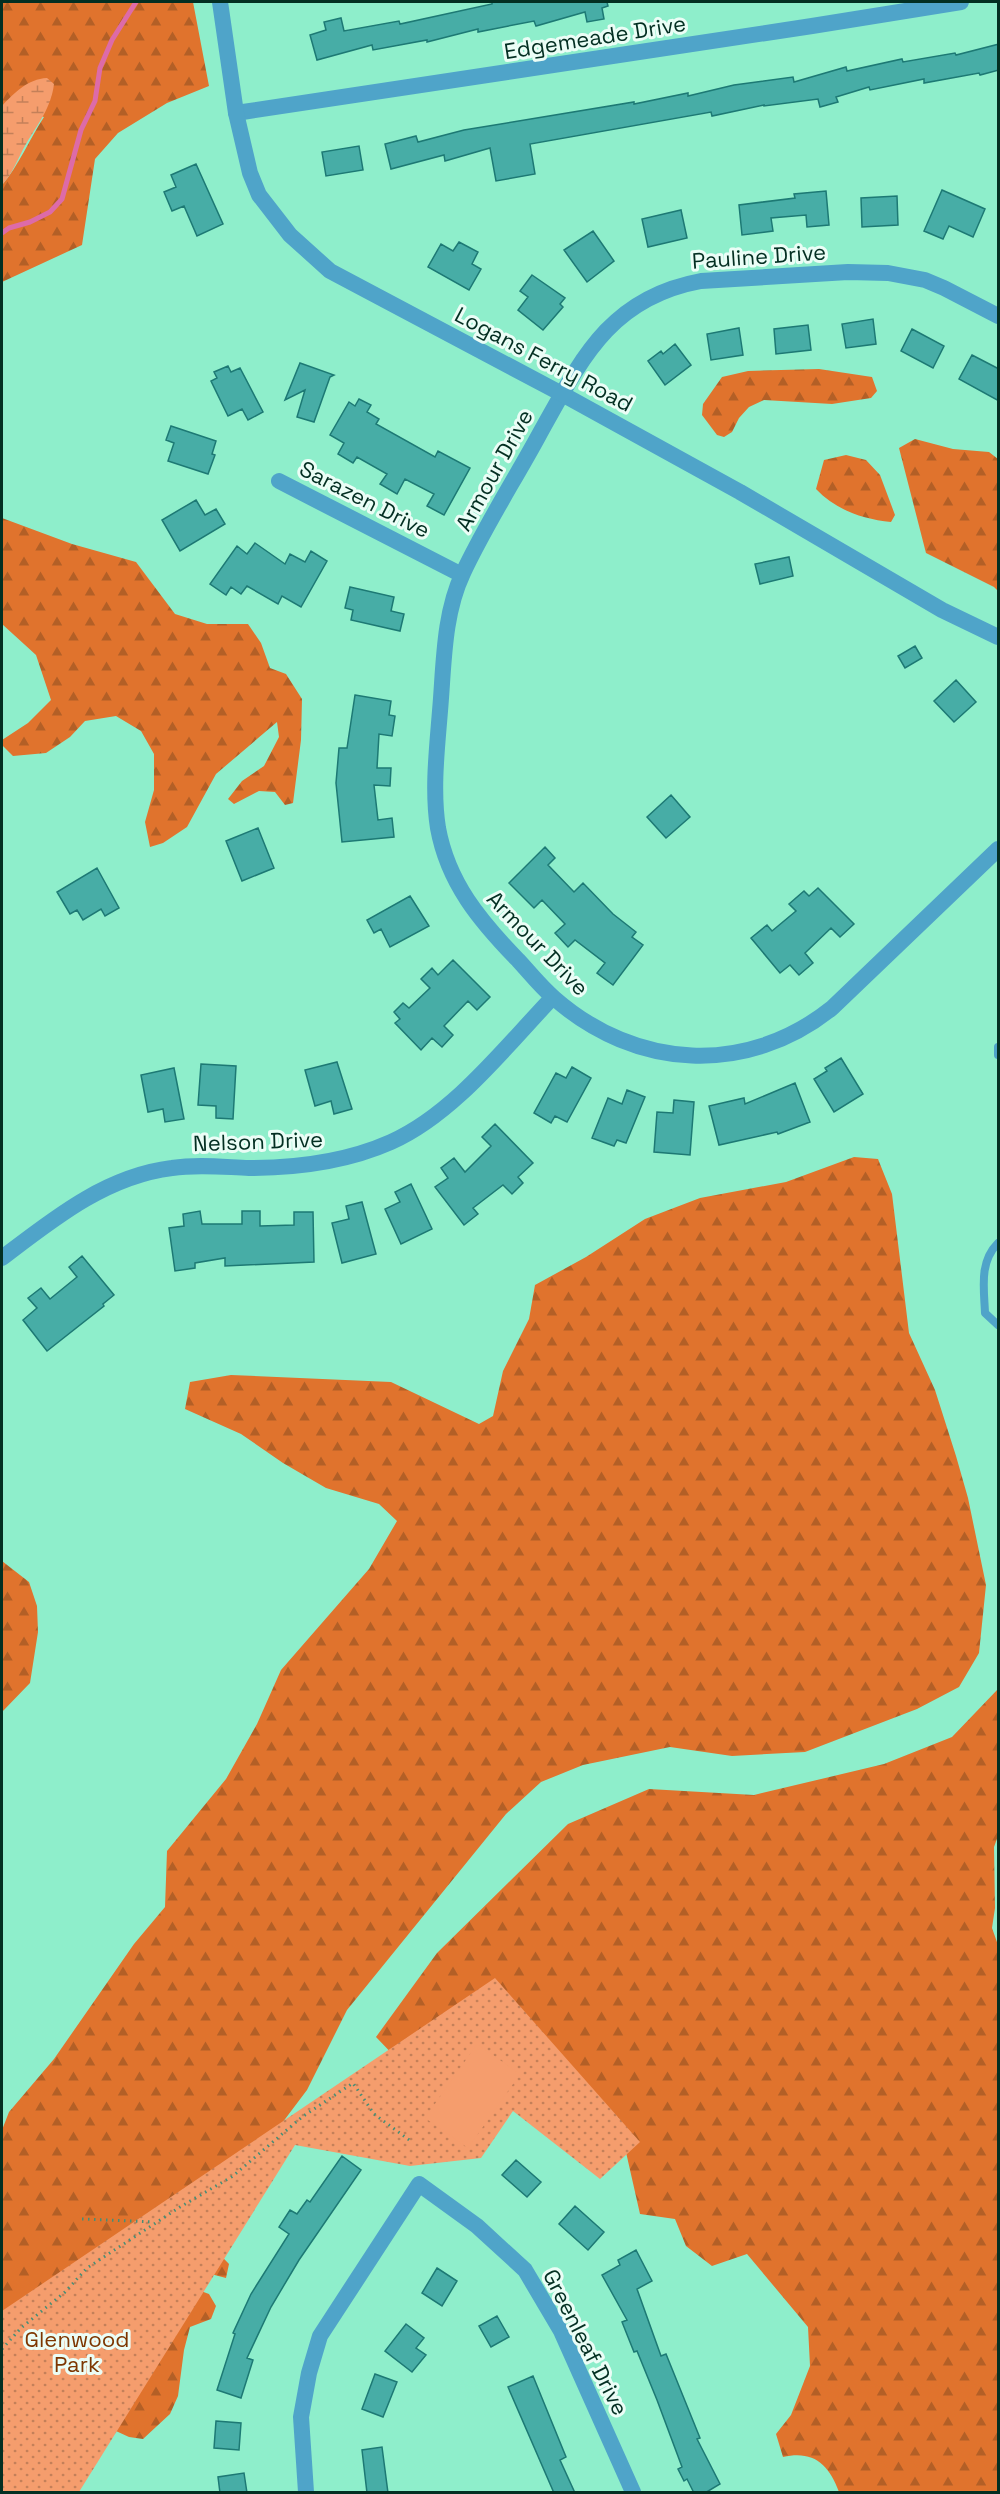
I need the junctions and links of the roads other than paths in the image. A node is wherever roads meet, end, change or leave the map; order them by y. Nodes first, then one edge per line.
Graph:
1 (220, 2) edge
2 (961, 2) edge
3 (236, 113) junction
4 (999, 316) edge
5 (562, 394) junction
6 (279, 481) dead end
7 (462, 575) junction
8 (999, 637) edge
9 (999, 849) edge
10 (553, 997) junction
11 (999, 1047) edge
12 (999, 1054) edge
13 (999, 1243) edge
14 (2, 1258) edge
15 (999, 1325) edge
16 (306, 2493) edge
17 (633, 2493) edge

1 - 3 street, Logans Ferry Road
2 - 3 street, Edgemeade Drive
3 - 5 street, Logans Ferry Road
4 - 5 street, Pauline Drive
5 - 7 street, Armour Drive
5 - 8 street, Logans Ferry Road
6 - 7 street, Sarazen Drive
7 - 10 street, Armour Drive
9 - 10 street, Armour Drive
10 - 14 street, Nelson Drive
11 - 12 lane
13 - 15 lane
16 - 17 street, Greenleaf Drive

